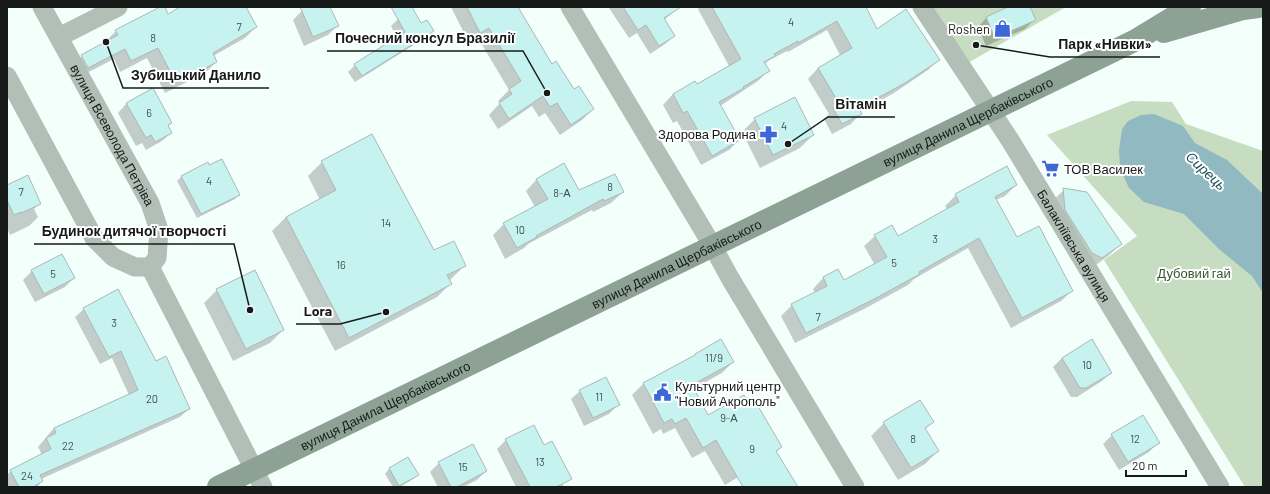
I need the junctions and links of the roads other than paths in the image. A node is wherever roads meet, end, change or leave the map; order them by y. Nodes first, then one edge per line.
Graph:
1 (42, 7) edge
2 (118, 7) edge
3 (570, 7) edge
4 (922, 7) edge
5 (1190, 7) edge
6 (1258, 7) edge
7 (59, 37) junction
8 (1136, 40) junction
9 (7, 76) edge
10 (991, 110) junction
11 (712, 245) junction
12 (150, 267) junction
13 (259, 478) edge
14 (218, 487) edge
15 (856, 487) edge
16 (1220, 487) edge

1 - 7 street, вулиця Всеволода Петріва
2 - 7 street
3 - 11 street
4 - 10 street, Балакліївська вулиця
5 - 8 main road, вулиця Данила Щербаківського
6 - 8 main road, вулиця Данила Щербаківського
7 - 12 street, вулиця Всеволода Петріва
8 - 10 main road, вулиця Данила Щербаківського
9 - 12 street
10 - 11 main road, вулиця Данила Щербаківського
10 - 16 street, Балакліївська вулиця
11 - 13 main road, вулиця Данила Щербаківського
11 - 15 street
12 - 13 street
13 - 14 main road, вулиця Данила Щербаківського

